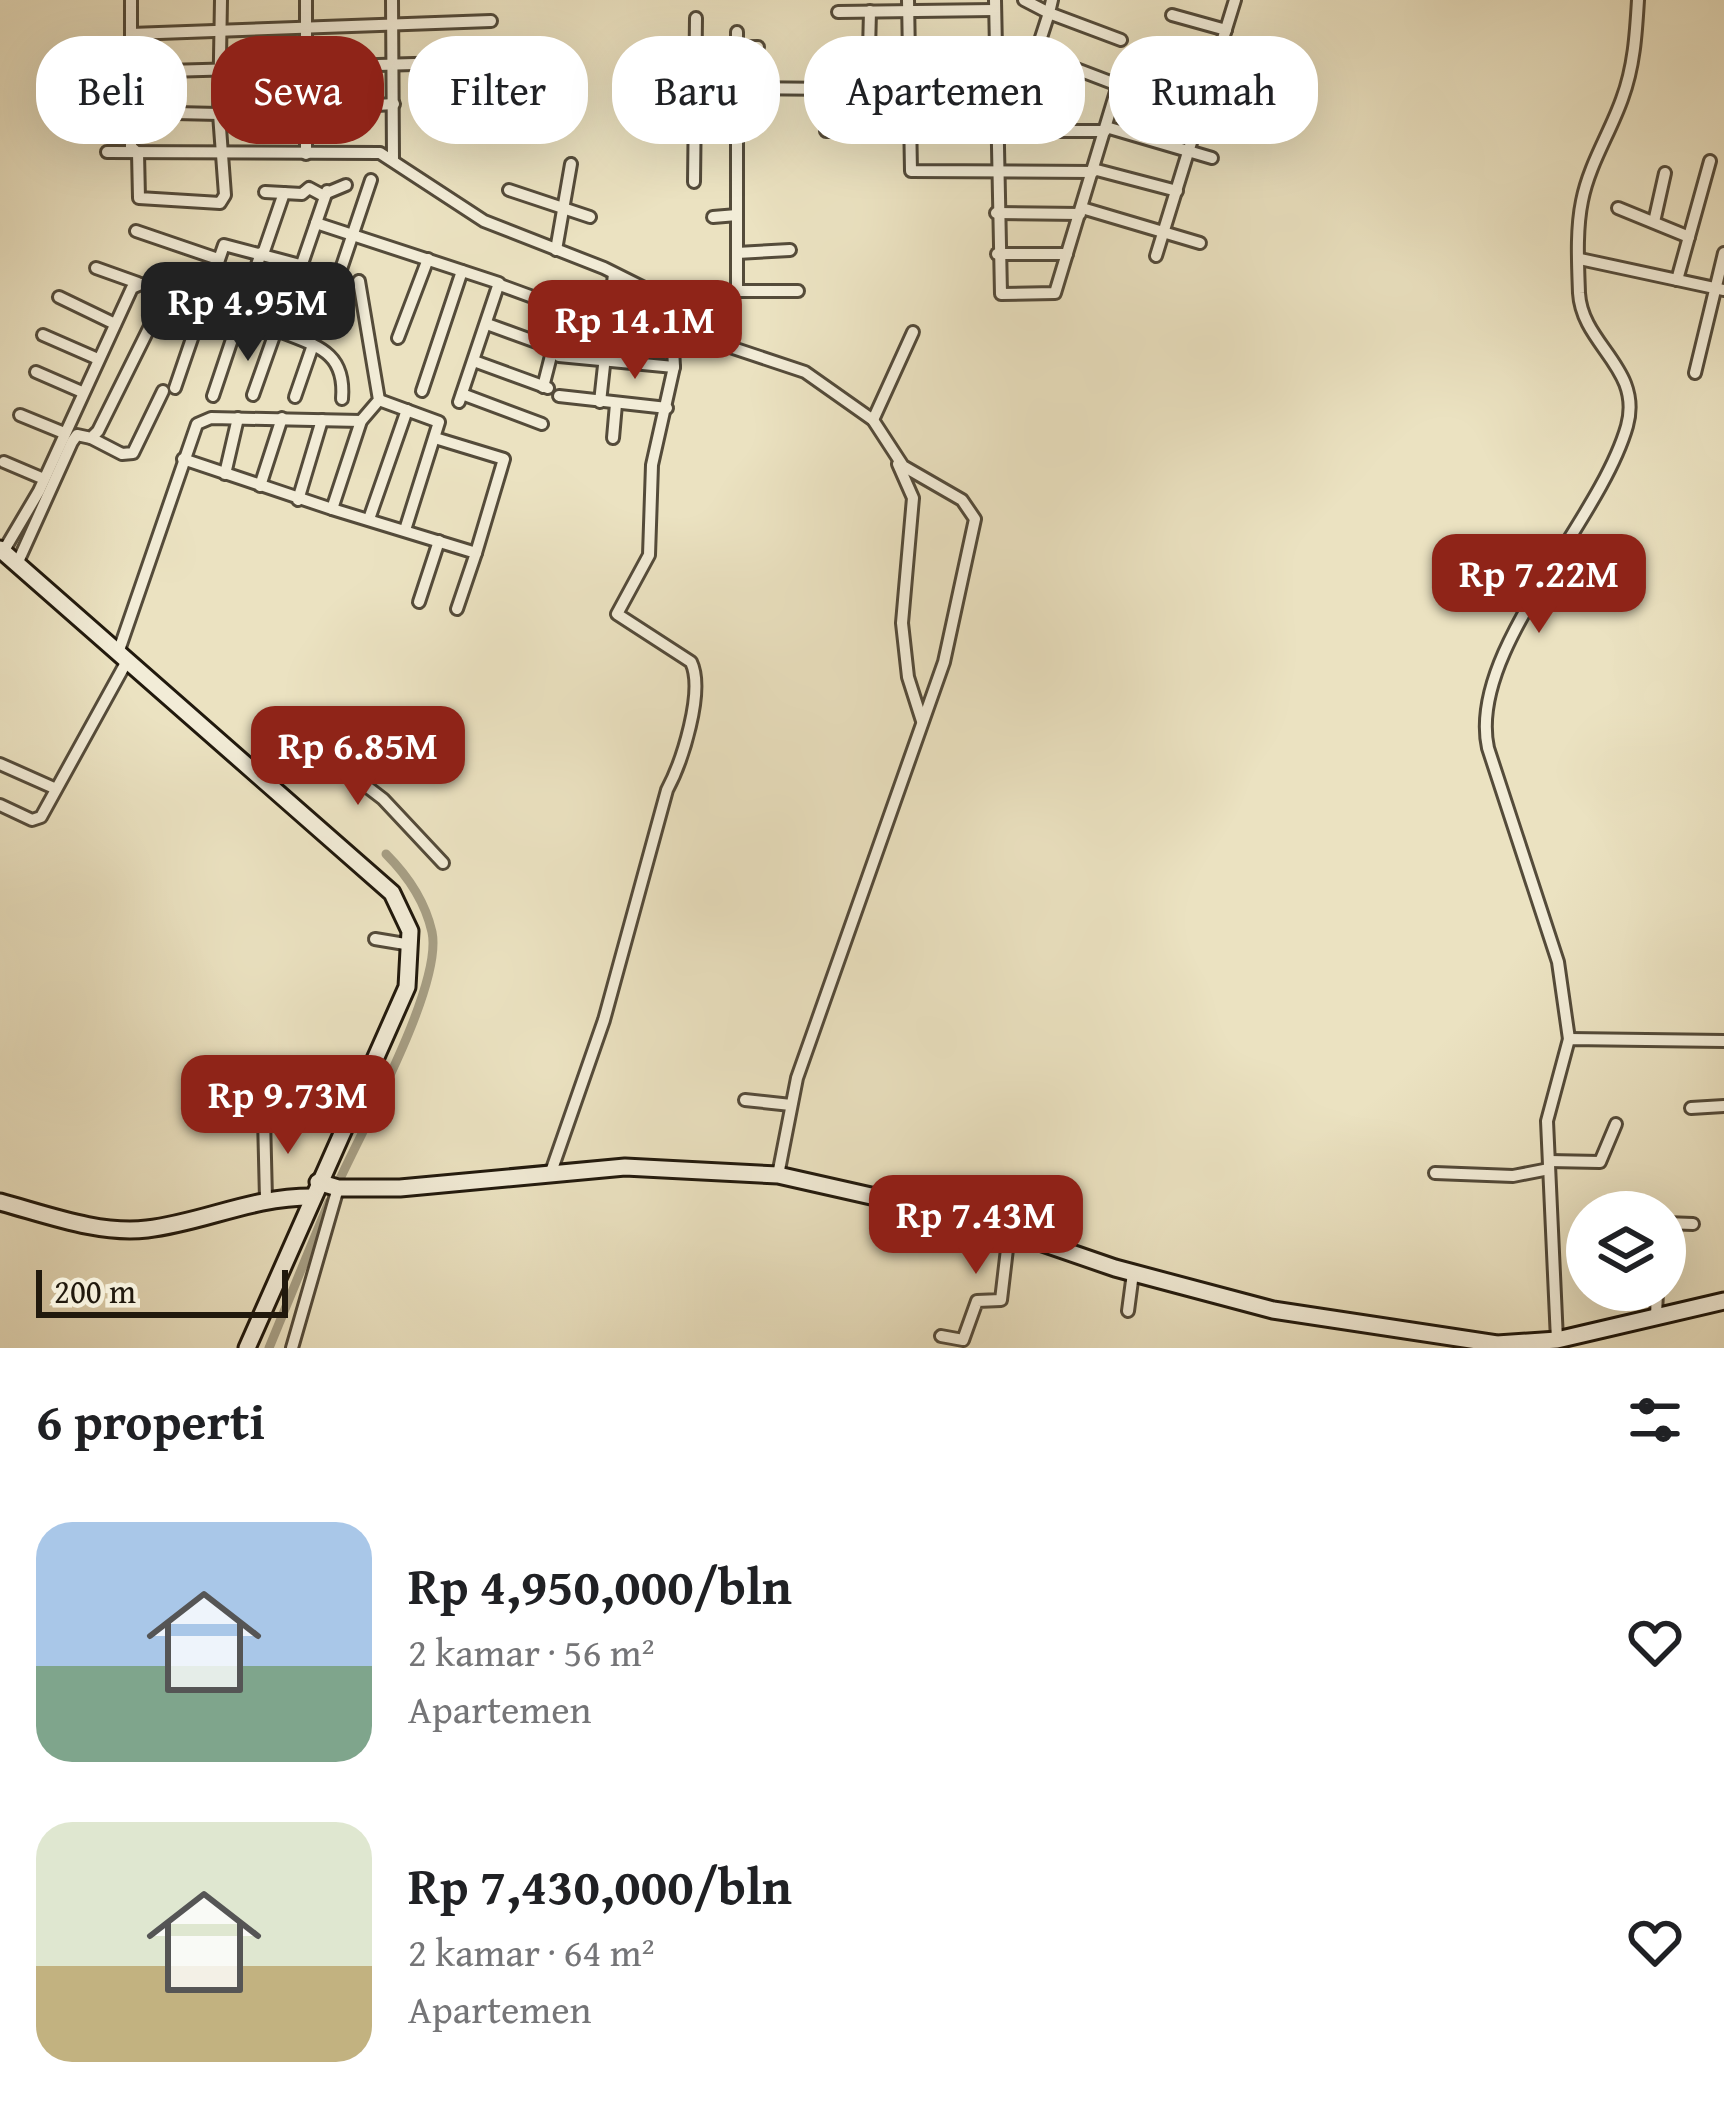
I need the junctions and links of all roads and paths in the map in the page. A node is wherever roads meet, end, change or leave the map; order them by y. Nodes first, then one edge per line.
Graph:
1 (131, 0) edge
2 (221, 0) edge
3 (306, 0) edge
4 (392, 0) edge
5 (1024, 0) edge
6 (1235, 0) edge
7 (1638, 0) edge
8 (908, 5) edge
9 (995, 5) edge
10 (1050, 6) edge
11 (838, 11) dead end
12 (870, 11) junction
13 (1172, 15) dead end
14 (696, 18) dead end
15 (490, 21) dead end
16 (392, 25) junction
17 (305, 26) junction
18 (1226, 30) junction
19 (220, 32) junction
20 (737, 32) dead end
21 (131, 34) joint
22 (220, 36) edge
23 (305, 36) edge
24 (696, 36) edge
25 (737, 36) edge
26 (870, 36) edge
27 (908, 36) edge
28 (994, 36) edge
29 (1041, 36) edge
30 (1113, 36) edge
31 (1224, 36) edge
32 (384, 65) edge
33 (393, 65) junction
34 (408, 65) edge
35 (394, 104) junction
36 (384, 105) edge
37 (1109, 118) edge
38 (1085, 129) edge
39 (1106, 129) junction
40 (131, 144) edge
41 (221, 144) edge
42 (305, 144) edge
43 (694, 144) edge
44 (737, 144) edge
45 (909, 144) edge
46 (995, 144) edge
47 (1192, 144) edge
48 (1190, 151) junction
49 (107, 152) dead end
50 (138, 153) junction
51 (305, 154) junction
52 (222, 157) junction
53 (1212, 158) dead end
54 (393, 159) junction
55 (1710, 161) dead end
56 (571, 164) dead end
57 (1093, 170) junction
58 (996, 171) junction
59 (1665, 173) dead end
60 (371, 180) dead end
61 (694, 182) dead end
62 (346, 185) dead end
63 (508, 190) dead end
64 (265, 191) dead end
65 (327, 191) junction
66 (1178, 191) junction
67 (284, 193) junction
68 (1618, 208) dead end
69 (564, 211) junction
70 (1081, 211) junction
71 (996, 213) junction
72 (737, 214) junction
73 (590, 217) dead end
74 (713, 217) dead end
75 (1654, 222) junction
76 (316, 223) junction
77 (136, 231) dead end
78 (1165, 232) junction
79 (353, 234) junction
80 (1689, 237) junction
81 (1200, 244) dead end
82 (556, 250) junction
83 (790, 250) dead end
84 (737, 253) junction
85 (1724, 253) edge
86 (262, 254) junction
87 (997, 254) junction
88 (1067, 254) junction
89 (1156, 256) dead end
90 (218, 259) junction
91 (428, 259) junction
92 (1580, 259) junction
93 (300, 266) junction
94 (96, 268) dead end
95 (462, 271) junction
96 (614, 274) junction
97 (1677, 280) junction
98 (337, 281) dead end
99 (359, 281) dead end
100 (140, 284) junction
101 (500, 285) junction
102 (1719, 289) edge
103 (798, 291) dead end
104 (168, 294) junction
105 (59, 297) dead end
106 (203, 305) junction
107 (239, 318) junction
108 (608, 319) junction
109 (115, 323) junction
110 (487, 324) junction
111 (675, 325) junction
112 (277, 331) junction
113 (913, 332) dead end
114 (43, 335) dead end
115 (398, 338) dead end
116 (675, 343) junction
117 (313, 345) junction
118 (559, 356) dead end
119 (98, 359) junction
120 (604, 360) junction
121 (474, 361) junction
122 (674, 367) junction
123 (36, 372) dead end
124 (1695, 373) dead end
125 (550, 390) junction
126 (422, 391) dead end
127 (82, 392) junction
128 (253, 395) dead end
129 (213, 396) dead end
130 (295, 397) dead end
131 (342, 399) dead end
132 (379, 400) junction
133 (600, 402) junction
134 (616, 404) junction
135 (667, 408) junction
136 (407, 410) junction
137 (20, 415) dead end
138 (238, 418) junction
139 (282, 418) junction
140 (322, 420) junction
141 (873, 420) junction
142 (362, 421) junction
143 (542, 424) dead end
144 (64, 433) junction
145 (91, 438) junction
146 (435, 438) junction
147 (614, 438) dead end
148 (182, 459) junction
149 (897, 460) junction
150 (4, 462) dead end
151 (225, 474) junction
152 (44, 479) junction
153 (260, 486) junction
154 (298, 500) junction
155 (332, 509) junction
156 (369, 519) junction
157 (405, 530) junction
158 (439, 541) junction
159 (2, 550) edge
160 (476, 554) junction
161 (17, 564) junction
162 (418, 602) dead end
163 (457, 609) dead end
164 (122, 657) junction
165 (923, 724) junction
166 (0, 764) edge
167 (266, 780) junction
168 (54, 788) junction
169 (0, 805) edge
170 (443, 863) dead end
171 (375, 939) dead end
172 (411, 945) junction
173 (1569, 1039) junction
174 (1724, 1041) edge
175 (745, 1100) dead end
176 (791, 1105) junction
177 (1724, 1106) edge
178 (1691, 1108) dead end
179 (264, 1118) dead end
180 (1616, 1124) dead end
181 (1549, 1165) junction
182 (551, 1172) junction
183 (1435, 1172) dead end
184 (778, 1175) junction
185 (338, 1188) junction
186 (315, 1189) junction
187 (266, 1198) junction
188 (0, 1202) edge
189 (1686, 1224) edge
190 (1694, 1224) dead end
191 (1010, 1232) junction
192 (1133, 1273) junction
193 (1724, 1301) edge
194 (1128, 1311) dead end
195 (1656, 1311) edge
196 (1656, 1317) junction
197 (941, 1336) dead end
198 (1557, 1340) junction
199 (1527, 1346) edge
200 (247, 1348) edge
201 (292, 1348) edge

1 - 21 street
2 - 19 street
3 - 17 street
4 - 16 street
5 - 10 street
6 - 18 street
7 - 92 street
8 - 9 street
8 - 12 street
8 - 27 street
9 - 28 street
10 - 29 street
10 - 30 street
11 - 12 street
12 - 26 street
13 - 18 street
14 - 24 street
15 - 16 street
16 - 17 street
16 - 33 street
17 - 19 street
17 - 23 street
18 - 31 street
19 - 21 street
19 - 22 street
20 - 25 street
32 - 33 street
33 - 34 street
33 - 35 street
35 - 36 street
35 - 54 street
37 - 39 street
38 - 39 street
39 - 48 street
39 - 57 street
40 - 50 street
41 - 52 street
42 - 51 street
43 - 61 street
44 - 72 street
45 - 58 street
46 - 58 street
47 - 48 street
48 - 53 street
48 - 66 street
49 - 50 street
50 - 52 street
50 - 52 street
51 - 52 street
51 - 54 street
54 - 82 street
55 - 80 street
56 - 69 street
57 - 58 street
57 - 66 street
57 - 70 street
58 - 71 street
59 - 75 street
60 - 79 street
62 - 65 street
63 - 69 street
64 - 67 street
65 - 67 street
65 - 76 street
66 - 78 street
67 - 86 street
68 - 75 street
69 - 73 street
69 - 82 street
70 - 71 street
70 - 78 street
70 - 88 street
71 - 87 street
72 - 74 street
72 - 84 street
75 - 80 street
76 - 79 street
76 - 93 street
77 - 90 street
78 - 81 street
78 - 89 street
79 - 91 street
79 - 98 street
80 - 97 street
82 - 96 street
83 - 84 street
84 - 103 street
85 - 102 street
86 - 90 street
86 - 93 street
86 - 107 street
87 - 88 street
87 - 88 street
90 - 106 street
91 - 95 street
91 - 115 street
92 - 97 street
92 - 173 street
93 - 112 street
94 - 100 street
95 - 101 street
95 - 126 street
96 - 108 street
96 - 111 street
97 - 102 street
99 - 132 street
100 - 104 street
100 - 109 street
101 - 108 street
101 - 110 street
102 - 124 street
104 - 106 street
104 - 145 street
105 - 109 street
106 - 107 street
106 - 145 street
107 - 112 street
107 - 129 street
108 - 111 street
108 - 120 street
109 - 119 street
110 - 121 street
110 - 125 street
111 - 116 street
112 - 117 street
112 - 128 street
113 - 141 street
114 - 119 street
116 - 122 street
116 - 141 street
117 - 130 street
117 - 131 street
118 - 120 street
119 - 127 street
120 - 122 street
120 - 133 street
121 - 125 street
121 - 143 street
122 - 135 street
123 - 127 street
125 - 133 street
127 - 144 street
132 - 136 street
132 - 142 street
133 - 134 street
134 - 135 street
134 - 147 street
135 - 182 street
136 - 146 street
136 - 156 street
137 - 144 street
138 - 139 street
138 - 148 street
138 - 151 street
139 - 140 street
139 - 153 street
140 - 142 street
140 - 154 street
141 - 149 street
142 - 155 street
144 - 152 street
145 - 161 street
146 - 157 street
146 - 160 street
148 - 151 street
148 - 164 street
149 - 165 street
149 - 165 street
150 - 152 street
151 - 153 street
152 - 159 street
153 - 154 street
154 - 155 street
155 - 156 street
156 - 157 street
157 - 158 street
158 - 160 street
158 - 162 street
159 - 161 street
160 - 163 street
161 - 164 street
164 - 167 street
164 - 168 street
165 - 176 street
166 - 168 street
167 - 170 street
167 - 172 street
168 - 169 street
171 - 172 street
172 - 186 street
173 - 174 street
173 - 181 street
175 - 176 street
176 - 184 street
177 - 178 street
179 - 187 street
180 - 181 street
181 - 183 street
181 - 198 street
182 - 184 street
182 - 185 street
184 - 191 street
185 - 186 street
185 - 201 street
186 - 187 street
186 - 200 street
187 - 188 street
189 - 190 street
191 - 192 street
191 - 197 street
192 - 194 street
192 - 199 street
193 - 196 street
195 - 196 street
196 - 198 street
198 - 199 street

